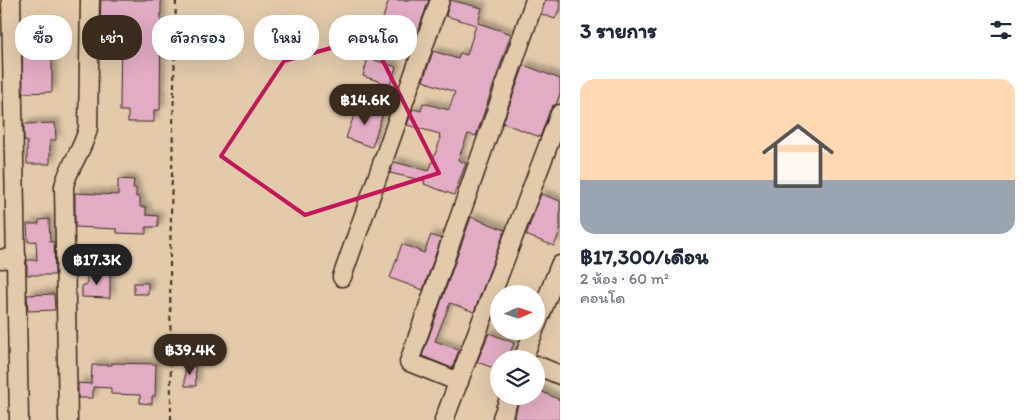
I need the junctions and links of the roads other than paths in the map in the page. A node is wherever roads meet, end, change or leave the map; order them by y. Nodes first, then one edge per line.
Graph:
1 (12, 0) edge
2 (90, 0) edge
3 (440, 0) edge
4 (535, 0) edge
5 (6, 19) edge
6 (560, 114) edge
7 (8, 259) edge
8 (560, 265) edge
9 (342, 277) dead end
10 (545, 303) edge
11 (545, 368) edge
12 (560, 374) edge
13 (459, 382) junction
14 (507, 405) edge
15 (19, 420) edge
16 (68, 420) edge
17 (444, 420) edge
18 (503, 420) edge

1 - 5 street
2 - 16 street
3 - 9 street
4 - 13 street
5 - 7 street
6 - 13 street
7 - 15 street
8 - 10 street
11 - 12 street
13 - 17 street
14 - 18 street

